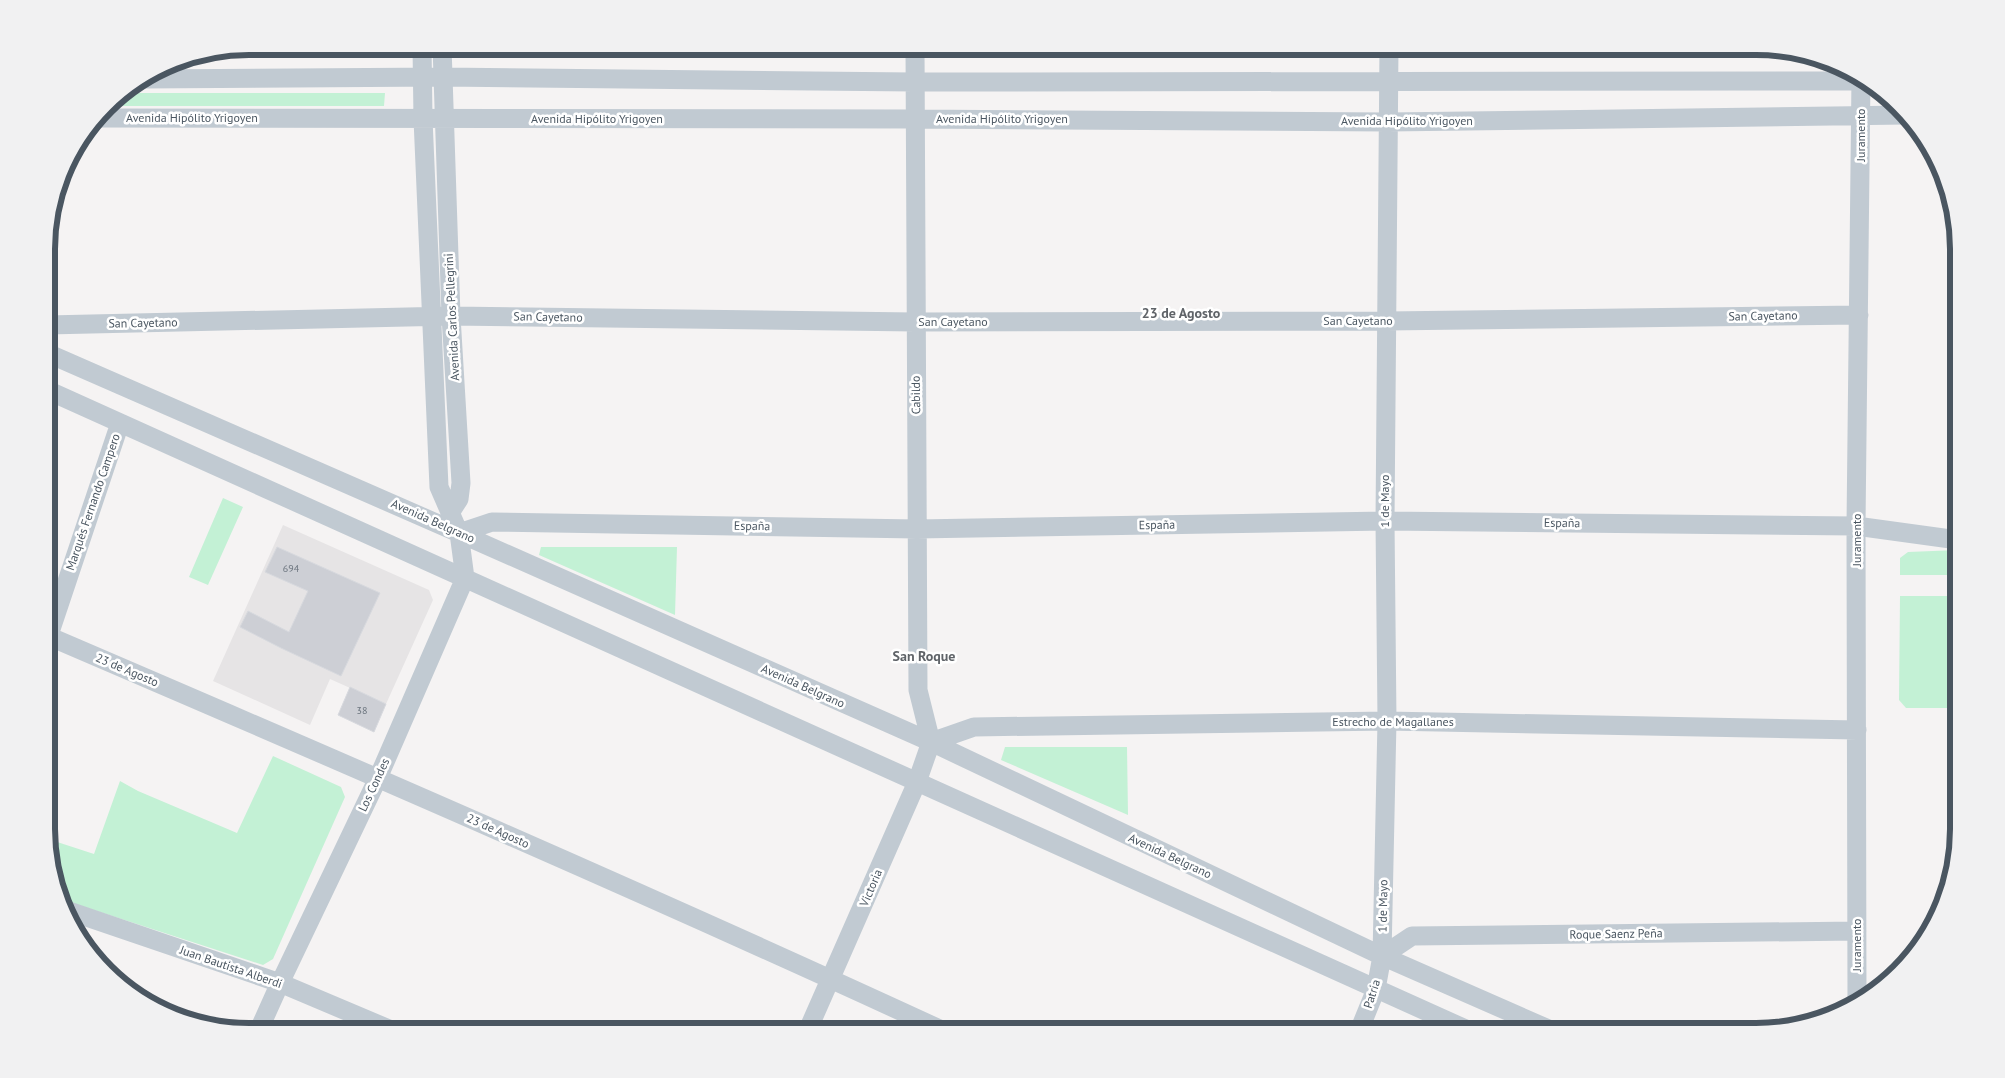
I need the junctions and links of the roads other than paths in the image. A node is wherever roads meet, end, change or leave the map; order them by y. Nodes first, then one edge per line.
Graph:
1 (423, 55) edge
2 (442, 55) edge
3 (915, 55) edge
4 (1388, 55) edge
5 (424, 77) junction
6 (443, 77) junction
7 (156, 79) edge
8 (1851, 80) edge
9 (1389, 81) junction
10 (914, 82) junction
11 (1863, 87) edge
12 (1861, 115) junction
13 (1896, 115) edge
14 (106, 118) edge
15 (423, 119) junction
16 (444, 119) junction
17 (914, 119) junction
18 (1388, 122) junction
19 (1859, 315) junction
20 (431, 316) junction
21 (451, 316) junction
22 (1386, 321) junction
23 (915, 322) junction
24 (55, 326) edge
25 (55, 356) edge
26 (55, 394) edge
27 (120, 423) junction
28 (450, 513) junction
29 (1385, 521) junction
30 (1856, 526) junction
31 (917, 529) junction
32 (459, 533) junction
33 (1950, 539) edge
34 (465, 578) junction
35 (55, 616) edge
36 (55, 640) edge
37 (1387, 721) junction
38 (1858, 730) junction
39 (930, 742) junction
40 (378, 778) junction
41 (917, 782) junction
42 (74, 913) edge
43 (1857, 932) junction
44 (1382, 956) junction
45 (832, 979) junction
46 (280, 983) junction
47 (1376, 988) junction
48 (1857, 994) edge
49 (262, 1023) edge
50 (375, 1023) edge
51 (811, 1023) edge
52 (927, 1023) edge
53 (1362, 1023) edge
54 (1453, 1023) edge
55 (1535, 1023) edge

1 - 5 street, Avenida Carlos Pellegrini
2 - 6 street, Avenida Carlos Pellegrini
3 - 10 street, Cabildo
4 - 9 street, 1 de Mayo
5 - 6 street
5 - 7 street
5 - 15 street, Avenida Carlos Pellegrini
6 - 10 street
6 - 16 street, Avenida Carlos Pellegrini
8 - 9 street
9 - 10 street
9 - 18 street, 1 de Mayo
10 - 17 street, Cabildo
11 - 12 street, Juramento
12 - 13 street, Avenida Hipólito Yrigoyen
12 - 18 street, Avenida Hipólito Yrigoyen
12 - 19 street, Juramento
14 - 15 street, Avenida Hipólito Yrigoyen
15 - 16 street, Avenida Hipólito Yrigoyen
15 - 20 street, Avenida Carlos Pellegrini
16 - 17 street, Avenida Hipólito Yrigoyen
16 - 21 street, Avenida Carlos Pellegrini
17 - 18 street, Avenida Hipólito Yrigoyen
17 - 23 street, Cabildo
18 - 22 street, 1 de Mayo
19 - 22 street, San Cayetano
19 - 30 street, Juramento
20 - 21 street, San Cayetano
20 - 24 street, San Cayetano
20 - 28 street, Avenida Carlos Pellegrini
21 - 23 street, San Cayetano
21 - 28 street, Avenida Carlos Pellegrini
22 - 23 street, San Cayetano
22 - 29 street, 1 de Mayo
23 - 31 street, Cabildo
25 - 32 street, Avenida Belgrano
26 - 27 street
27 - 34 street
27 - 35 street, Marqués Fernando Campero
28 - 32 street, Avenida Carlos Pellegrini
29 - 30 street, España
29 - 31 street, España
29 - 37 street, 1 de Mayo
30 - 33 street, España
30 - 38 street, Juramento
31 - 32 street, España
31 - 39 street, Cabildo
32 - 34 street
32 - 39 street, Avenida Belgrano
34 - 40 street, Los Condes
34 - 41 street
36 - 40 street, 23 de Agosto
37 - 38 street, Estrecho de Magallanes
37 - 39 street, Estrecho de Magallanes
37 - 44 street, 1 de Mayo
38 - 43 street, Juramento
39 - 41 street, Victoria
39 - 44 street, Avenida Belgrano
40 - 45 street, 23 de Agosto
40 - 46 street, Los Condes
41 - 45 street, Victoria
41 - 47 street
42 - 46 street, Juan Bautista Alberdi
43 - 44 street, Roque Saenz Peña
43 - 48 street, Juramento
44 - 47 street, Patria
44 - 55 street, Avenida Belgrano
45 - 51 street, Victoria
45 - 52 street, 23 de Agosto
46 - 49 street, Los Condes
46 - 50 street, Juan Bautista Alberdi
47 - 53 street, Patria
47 - 54 street

